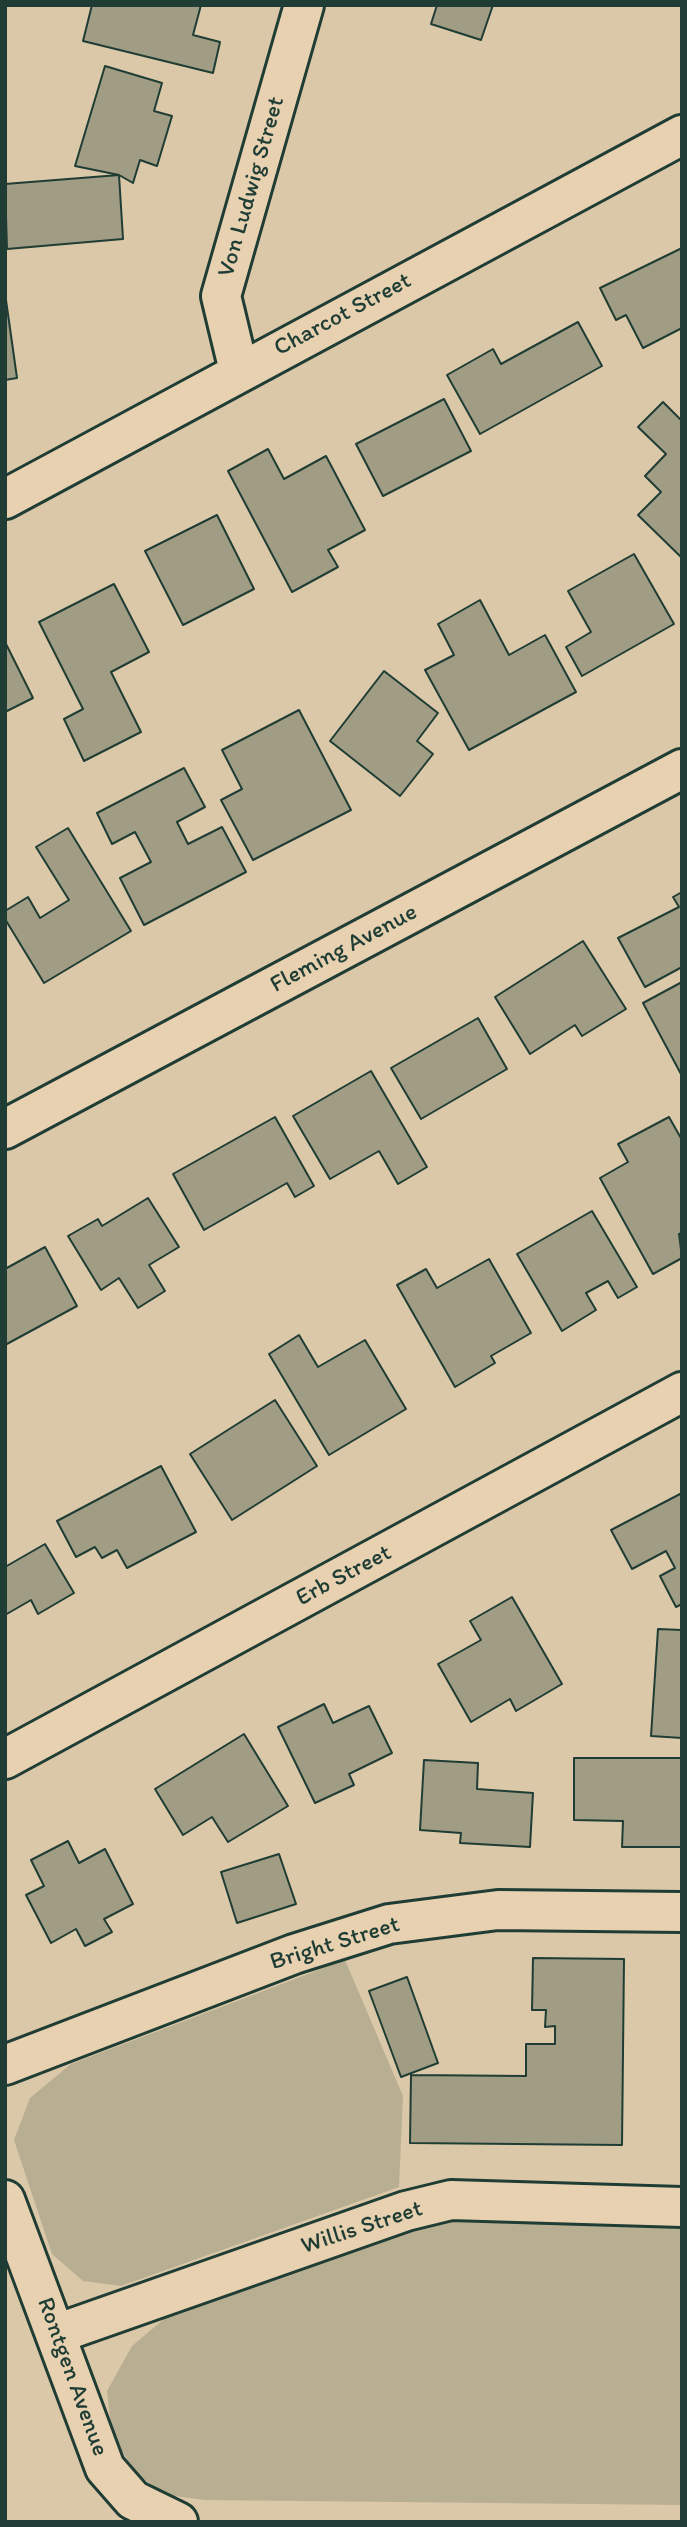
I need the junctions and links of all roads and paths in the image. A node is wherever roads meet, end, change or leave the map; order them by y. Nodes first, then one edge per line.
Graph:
1 (304, 5) edge
2 (682, 135) edge
3 (239, 370) junction
4 (5, 499) edge
5 (682, 769) edge
6 (5, 1129) edge
7 (682, 1392) edge
8 (5, 1759) edge
9 (682, 1912) edge
10 (5, 2065) edge
11 (5, 2200) edge
12 (682, 2207) edge
13 (56, 2334) junction
14 (178, 2522) edge

1 - 3 street, Von Ludwig Street
2 - 3 street, Charcot Street
3 - 4 street, Charcot Street
5 - 6 street, Fleming Avenue
7 - 8 street, Erb Street
9 - 10 street, Bright Street
11 - 13 street, Rontgen Avenue
12 - 13 street, Willis Street
13 - 14 street, Rontgen Avenue

